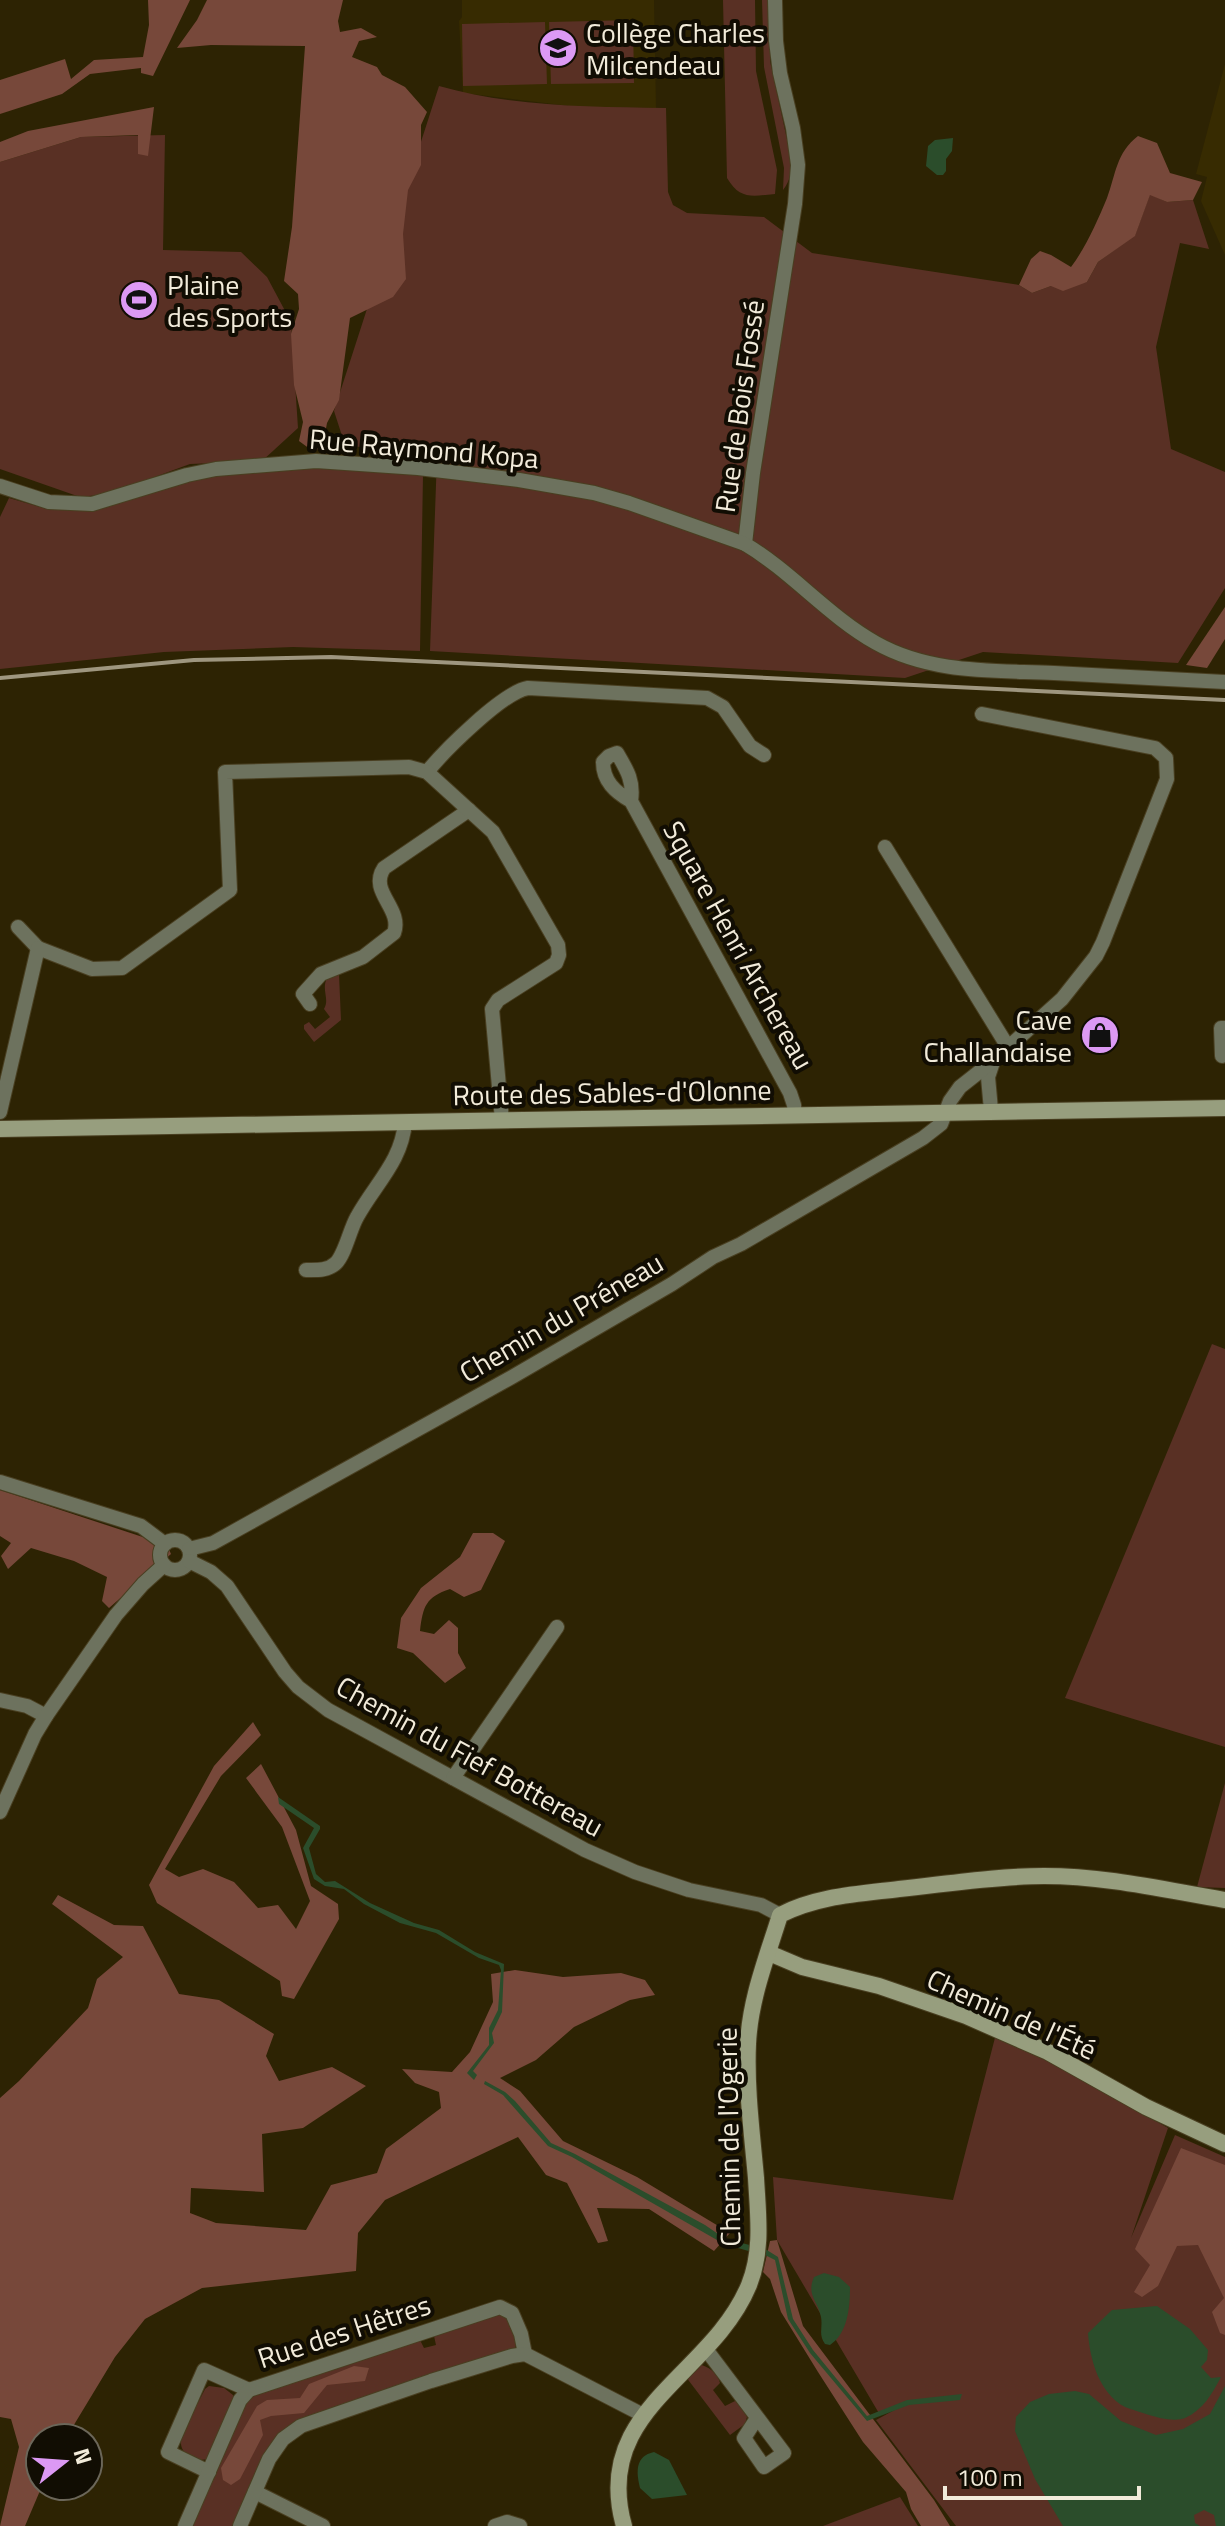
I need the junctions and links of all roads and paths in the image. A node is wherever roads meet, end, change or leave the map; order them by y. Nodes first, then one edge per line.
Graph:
1 (775, 0) edge
2 (0, 486) edge
3 (745, 544) junction
4 (1225, 682) edge
5 (982, 714) dead end
6 (764, 755) dead end
7 (427, 772) junction
8 (631, 801) dead end
9 (469, 810) junction
10 (885, 847) dead end
11 (18, 927) dead end
12 (38, 948) junction
13 (310, 1004) dead end
14 (1225, 1028) edge
15 (1008, 1047) junction
16 (1222, 1056) dead end
17 (993, 1061) junction
18 (1225, 1108) edge
19 (991, 1110) junction
20 (947, 1111) junction
21 (0, 1112) edge
22 (795, 1115) junction
23 (502, 1120) junction
24 (405, 1122) junction
25 (0, 1129) edge
26 (306, 1270) dead end
27 (0, 1482) edge
28 (165, 1544) junction
29 (189, 1555) junction
30 (164, 1565) junction
31 (557, 1627) dead end
32 (0, 1700) edge
33 (46, 1716) junction
34 (453, 1778) junction
35 (0, 1812) edge
36 (1225, 1900) edge
37 (780, 1915) junction
38 (769, 1953) junction
39 (1225, 2144) edge
40 (705, 2348) junction
41 (525, 2354) junction
42 (249, 2390) junction
43 (643, 2415) junction
44 (757, 2418) dead end
45 (209, 2472) junction
46 (255, 2492) junction
47 (185, 2526) edge
48 (240, 2526) edge
49 (323, 2526) edge
50 (495, 2526) edge
51 (520, 2526) edge
52 (624, 2526) edge

1 - 3 street, Rue de Bois Fossé
2 - 3 street, Rue Raymond Kopa
3 - 4 street, Rue de Bois Fossé
5 - 15 street, Chemin du Préneau
6 - 7 street
7 - 9 street
7 - 12 street
8 - 22 street, Square Henri Archereau
9 - 13 street
9 - 23 street
10 - 15 street
11 - 12 street
12 - 21 street
14 - 16 street
15 - 17 street, Chemin du Préneau
17 - 19 street
17 - 20 street, Chemin du Préneau
18 - 19 street, Route des Sables-d'Olonne
19 - 20 street, Route des Sables-d'Olonne
20 - 22 street, Route des Sables-d'Olonne
20 - 29 street, Chemin du Préneau
22 - 23 street, Route des Sables-d'Olonne
23 - 24 street, Route des Sables-d'Olonne
24 - 25 street, Route des Sables-d'Olonne
24 - 26 street
27 - 28 street
28 - 29 street
28 - 30 street
29 - 30 street
29 - 34 street, Chemin du Fief Bottereau
30 - 33 street
31 - 34 street
32 - 33 street
33 - 35 street
34 - 37 street, Chemin du Fief Bottereau
36 - 37 street
37 - 38 street, Chemin de l'Ogerie
38 - 39 street, Chemin de l'Été
38 - 40 street, Chemin de l'Ogerie
40 - 43 street, Chemin de l'Ogerie
40 - 44 street
41 - 42 street, Rue des Hêtres
41 - 43 street
41 - 46 street
42 - 45 street, Rue des Hêtres
42 - 45 street
43 - 52 street, Chemin de l'Ogerie
45 - 47 street, Rue des Hêtres
46 - 48 street
46 - 49 street
50 - 51 street

